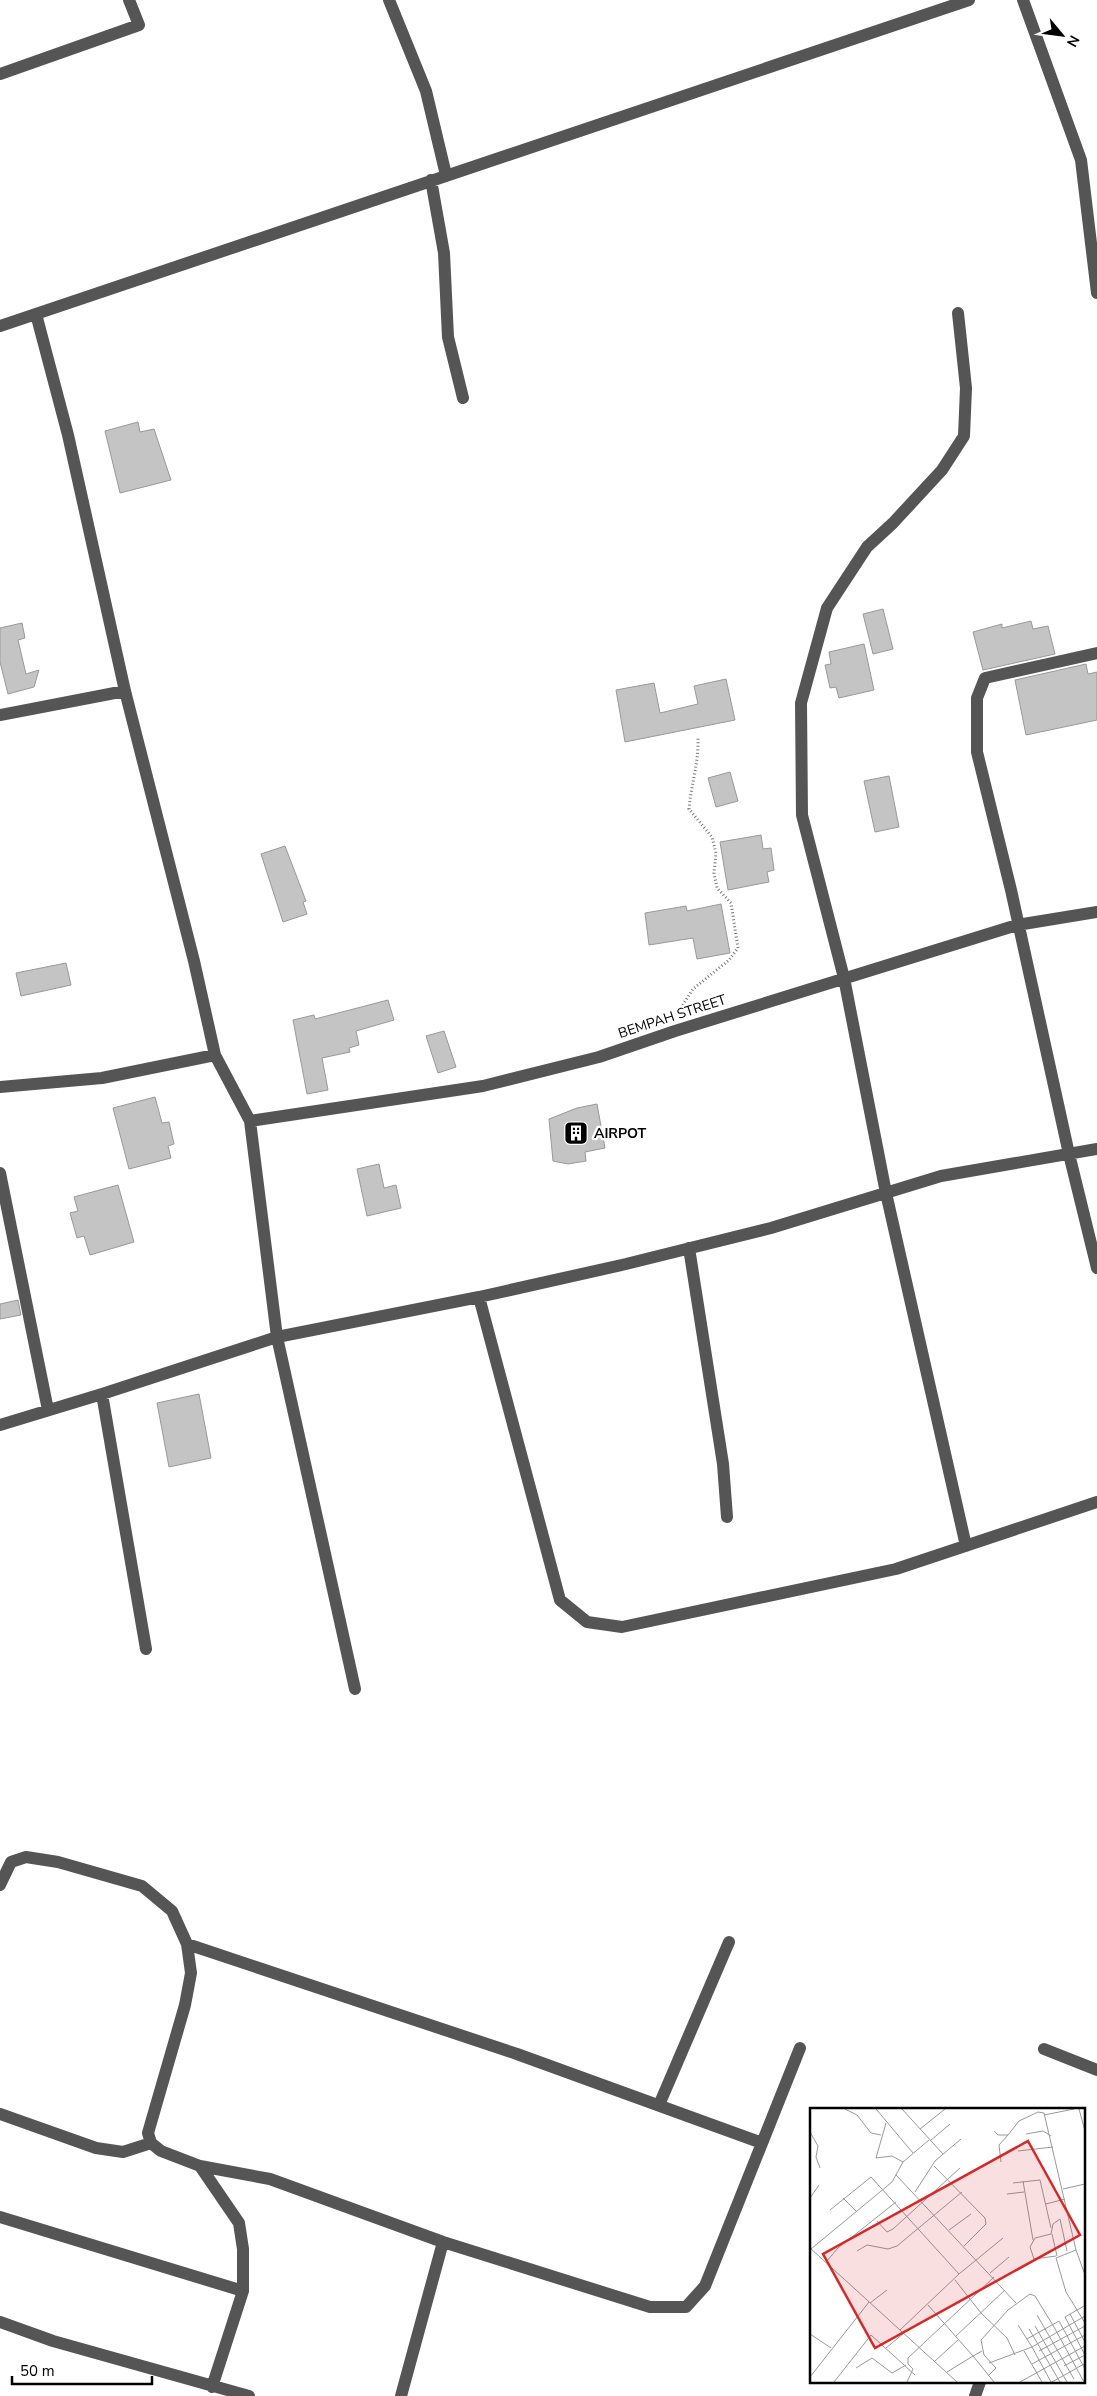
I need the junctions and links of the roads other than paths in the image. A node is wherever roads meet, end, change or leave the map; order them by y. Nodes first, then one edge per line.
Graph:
1 (129, 0) edge
2 (389, 0) edge
3 (969, 0) edge
4 (1023, 0) edge
5 (0, 74) edge
6 (446, 175) junction
7 (431, 180) junction
8 (1097, 293) edge
9 (958, 313) dead end
10 (36, 314) junction
11 (0, 326) edge
12 (463, 398) dead end
13 (1097, 653) edge
14 (125, 691) junction
15 (0, 715) edge
16 (1097, 912) edge
17 (1017, 925) junction
18 (844, 978) junction
19 (215, 1055) junction
20 (0, 1087) edge
21 (250, 1121) junction
22 (1097, 1148) edge
23 (1069, 1154) junction
24 (0, 1173) edge
25 (886, 1193) junction
26 (689, 1248) junction
27 (1097, 1268) edge
28 (479, 1297) junction
29 (277, 1337) junction
30 (102, 1394) junction
31 (48, 1410) junction
32 (0, 1425) edge
33 (1097, 1502) edge
34 (727, 1517) dead end
35 (966, 1546) junction
36 (146, 1649) dead end
37 (355, 1689) dead end
38 (0, 1885) edge
39 (729, 1942) dead end
40 (187, 1944) junction
41 (800, 2048) dead end
42 (1044, 2049) dead end
43 (1097, 2070) edge
44 (659, 2105) junction
45 (0, 2114) edge
46 (151, 2143) junction
47 (762, 2143) junction
48 (200, 2166) junction
49 (0, 2217) edge
50 (443, 2242) junction
51 (243, 2291) junction
52 (0, 2322) edge
53 (979, 2384) edge
54 (212, 2386) junction
55 (249, 2396) edge
56 (401, 2396) edge
57 (975, 2396) edge

1 - 5 street
2 - 6 street
3 - 6 street
4 - 8 street
6 - 7 street
7 - 10 street
7 - 12 street
9 - 18 street
10 - 11 street
10 - 14 street
13 - 17 street
14 - 15 street
14 - 19 street
16 - 17 street, BEMPAH STREET
17 - 18 street, BEMPAH STREET
17 - 23 street
18 - 21 street, BEMPAH STREET
18 - 25 street
19 - 20 street
19 - 21 street
21 - 29 street
22 - 23 street
23 - 25 street
23 - 27 street
24 - 31 street
25 - 26 street
25 - 35 street
26 - 28 street
26 - 34 street
28 - 29 street
28 - 35 street
29 - 30 street
29 - 37 street
30 - 31 street
30 - 36 street
31 - 32 street
33 - 35 street
38 - 40 street
39 - 44 street
40 - 44 street
40 - 46 street
41 - 47 street
42 - 43 street
44 - 47 street
45 - 46 street
46 - 48 street
47 - 50 street
48 - 50 street
48 - 51 street
49 - 51 street
50 - 56 street
51 - 54 street
52 - 54 street
53 - 57 street
54 - 55 street

